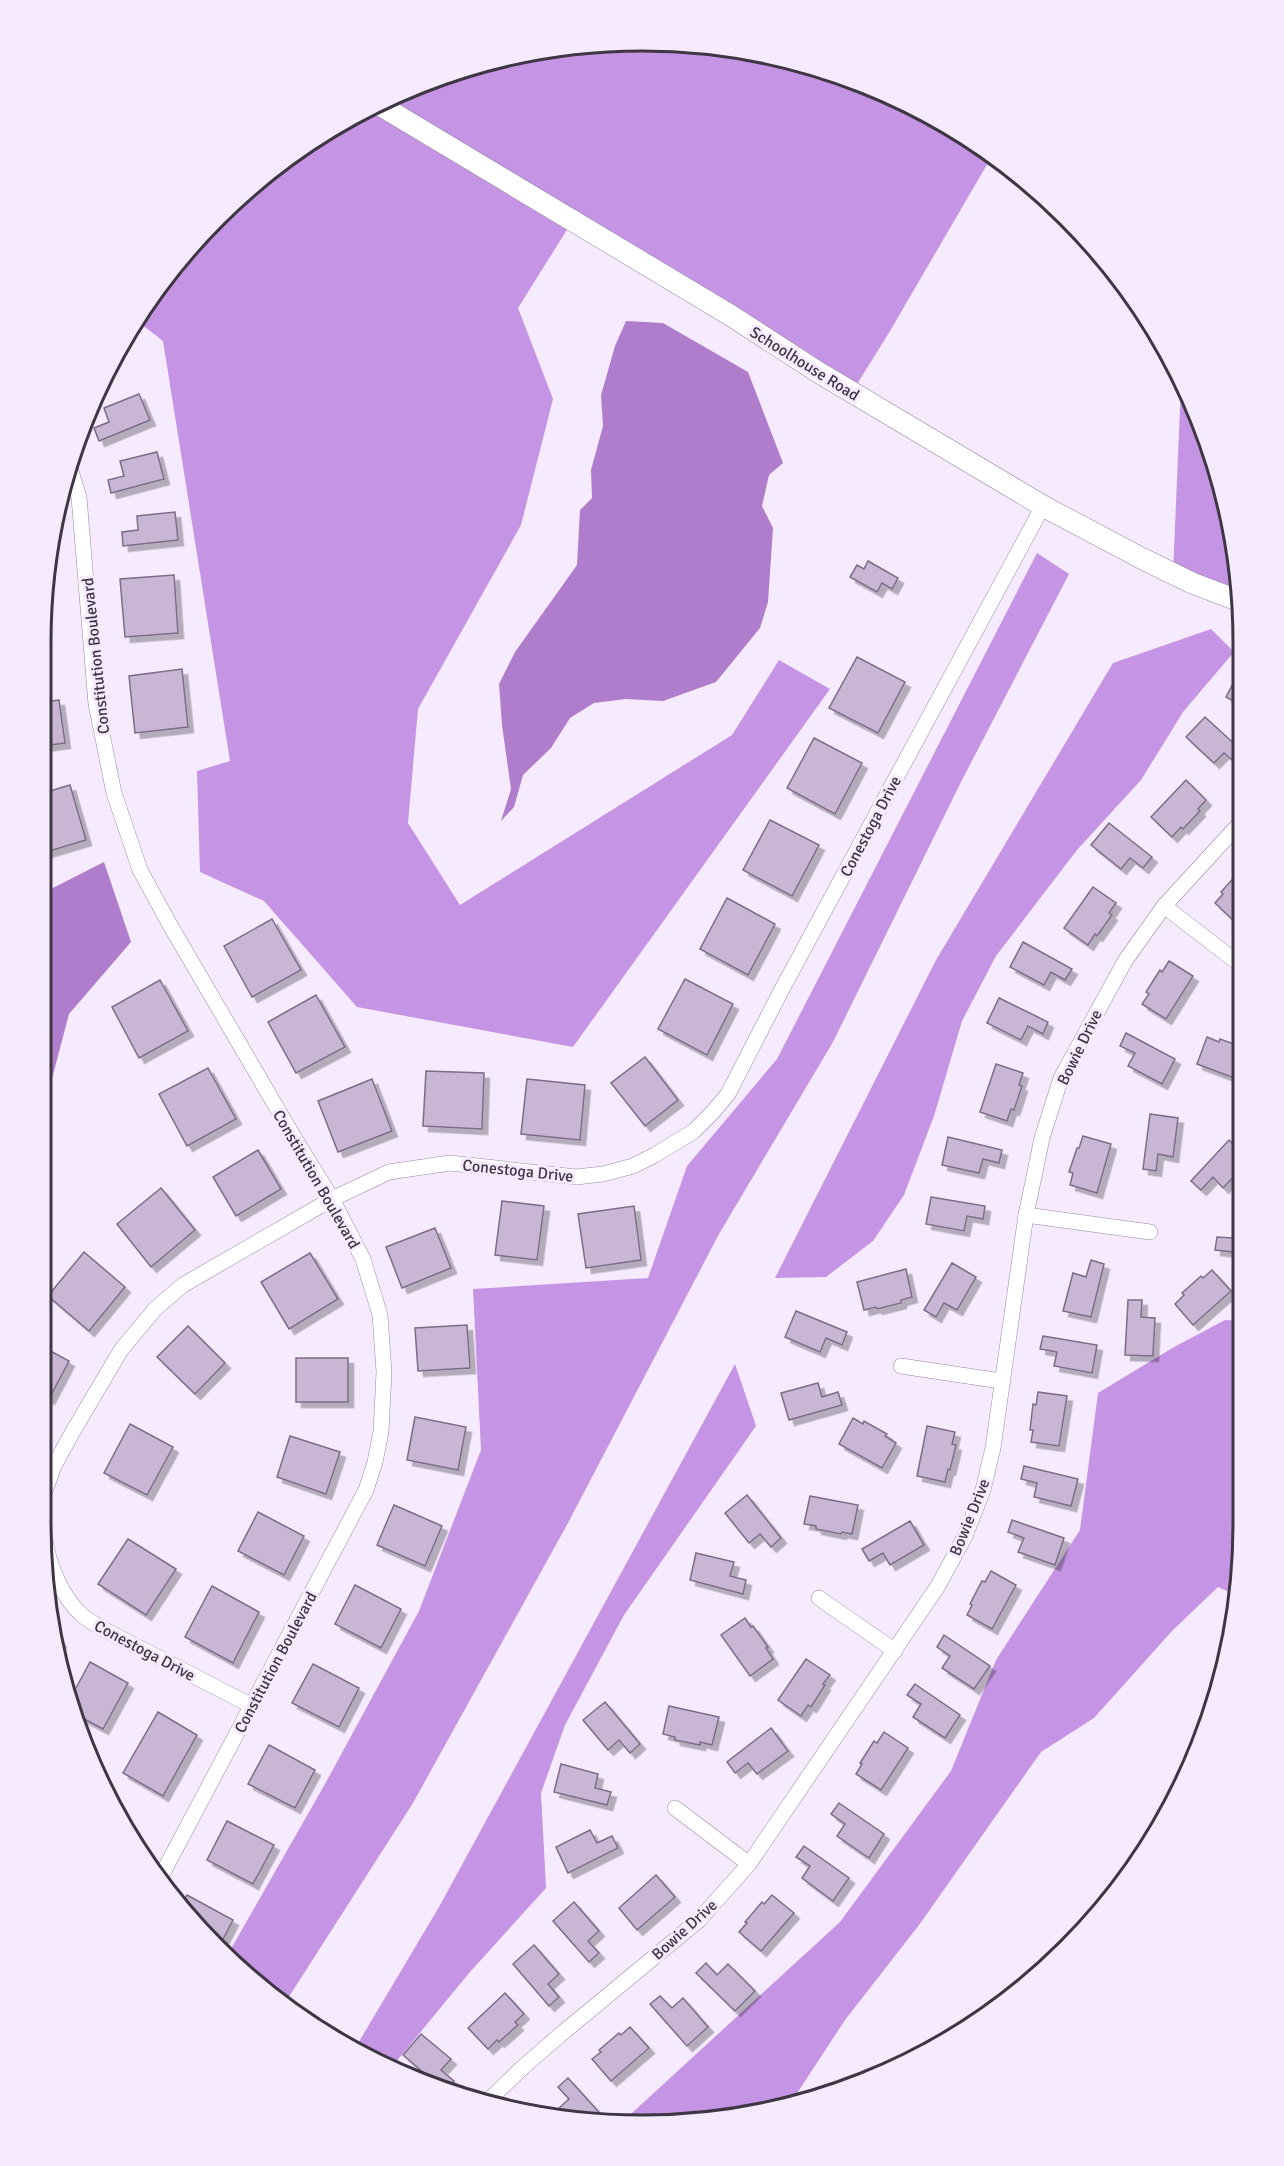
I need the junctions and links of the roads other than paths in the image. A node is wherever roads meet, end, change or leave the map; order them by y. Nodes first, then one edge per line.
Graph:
1 (387, 109) edge
2 (74, 480) edge
3 (1043, 506) junction
4 (1231, 598) edge
5 (1233, 831) edge
6 (1164, 906) junction
7 (1233, 959) edge
8 (332, 1199) junction
9 (1026, 1215) junction
10 (1150, 1232) dead end
11 (901, 1366) dead end
12 (1001, 1381) junction
13 (51, 1477) edge
14 (52, 1562) edge
15 (819, 1598) dead end
16 (895, 1651) junction
17 (252, 1706) junction
18 (675, 1808) dead end
19 (750, 1864) junction
20 (164, 1871) edge
21 (494, 2096) edge

1 - 3 street, Schoolhouse Road
2 - 8 street, Constitution Boulevard
3 - 4 street, Schoolhouse Road
3 - 8 street, Conestoga Drive
5 - 6 street, Bowie Drive
6 - 7 street
6 - 9 street, Bowie Drive
8 - 13 street, Conestoga Drive
8 - 17 street, Constitution Boulevard
9 - 10 street
9 - 12 street, Bowie Drive
11 - 12 street
12 - 16 street, Bowie Drive
14 - 17 street, Conestoga Drive
15 - 16 street
16 - 19 street, Bowie Drive
17 - 20 street, Constitution Boulevard
18 - 19 street
19 - 21 street, Bowie Drive

